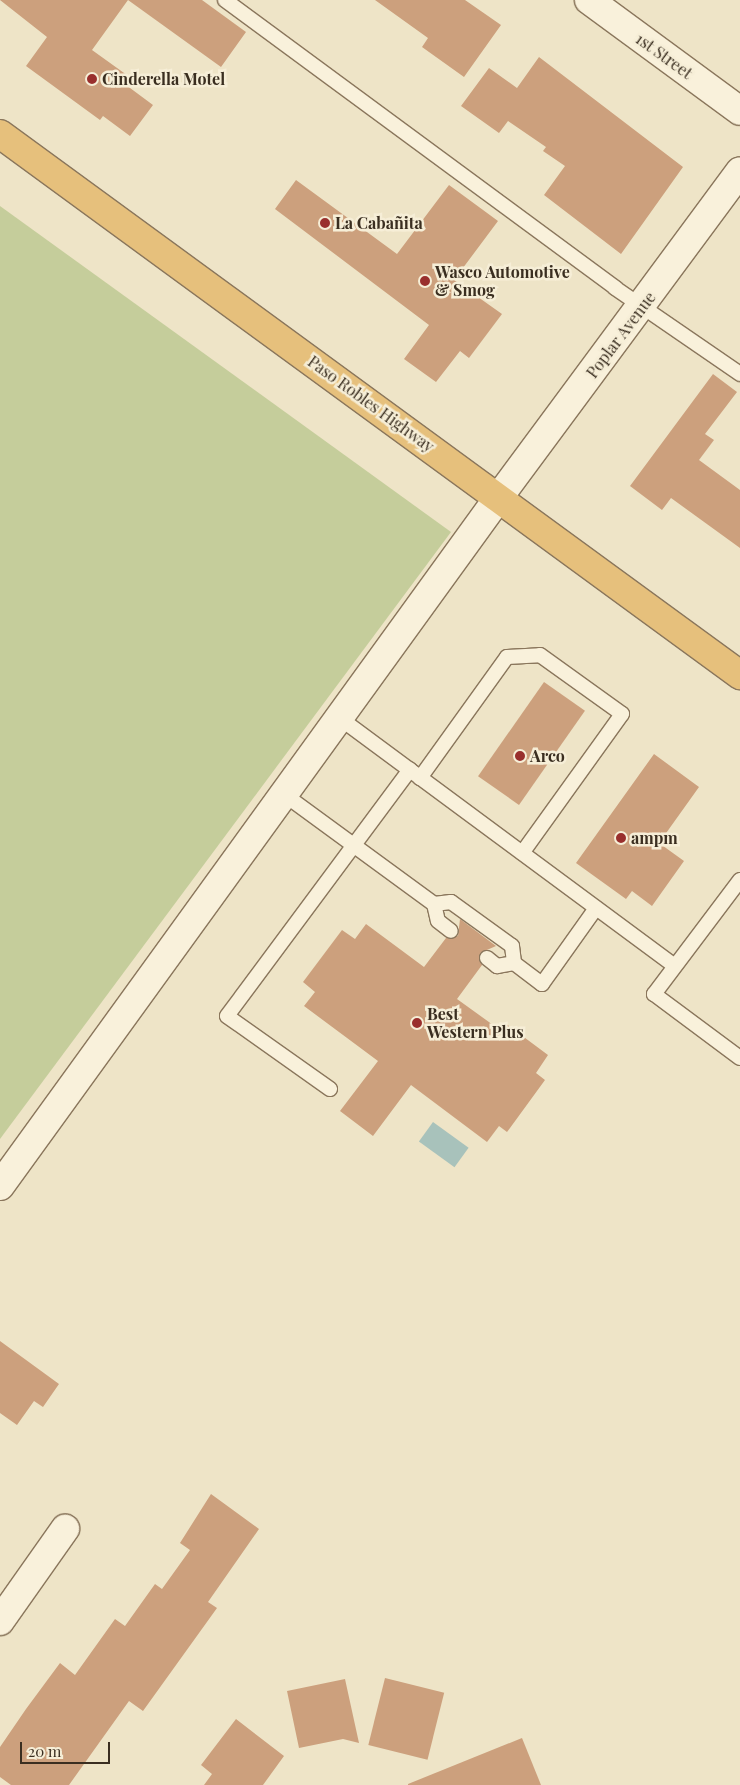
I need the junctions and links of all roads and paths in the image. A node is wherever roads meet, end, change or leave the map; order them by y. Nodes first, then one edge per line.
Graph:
1 (225, 0) edge
2 (589, 0) edge
3 (740, 111) edge
4 (0, 134) edge
5 (740, 171) edge
6 (644, 306) junction
7 (740, 374) edge
8 (499, 497) junction
9 (740, 675) edge
10 (341, 719) junction
11 (415, 774) junction
12 (285, 795) junction
13 (354, 845) junction
14 (522, 853) junction
15 (740, 880) edge
16 (434, 904) junction
17 (596, 908) junction
18 (451, 931) dead end
19 (487, 958) dead end
20 (514, 963) junction
21 (675, 966) junction
22 (740, 1058) edge
23 (330, 1089) dead end
24 (0, 1186) edge
25 (65, 1529) dead end
26 (0, 1621) edge

1 - 6 lane
2 - 3 street, 1st Street
4 - 8 highway, Paso Robles Highway
5 - 6 street, Poplar Avenue
6 - 7 lane
6 - 8 street, Poplar Avenue
8 - 9 highway, Paso Robles Highway
8 - 10 street, Poplar Avenue
10 - 11 lane
10 - 12 street, Poplar Avenue
11 - 13 lane
11 - 14 lane
11 - 14 lane
12 - 13 lane
12 - 24 street, Poplar Avenue
13 - 16 lane
13 - 23 lane
14 - 17 lane
15 - 21 lane
16 - 18 lane
16 - 20 lane
17 - 20 lane
17 - 21 lane
19 - 20 lane
21 - 22 lane
25 - 26 street

